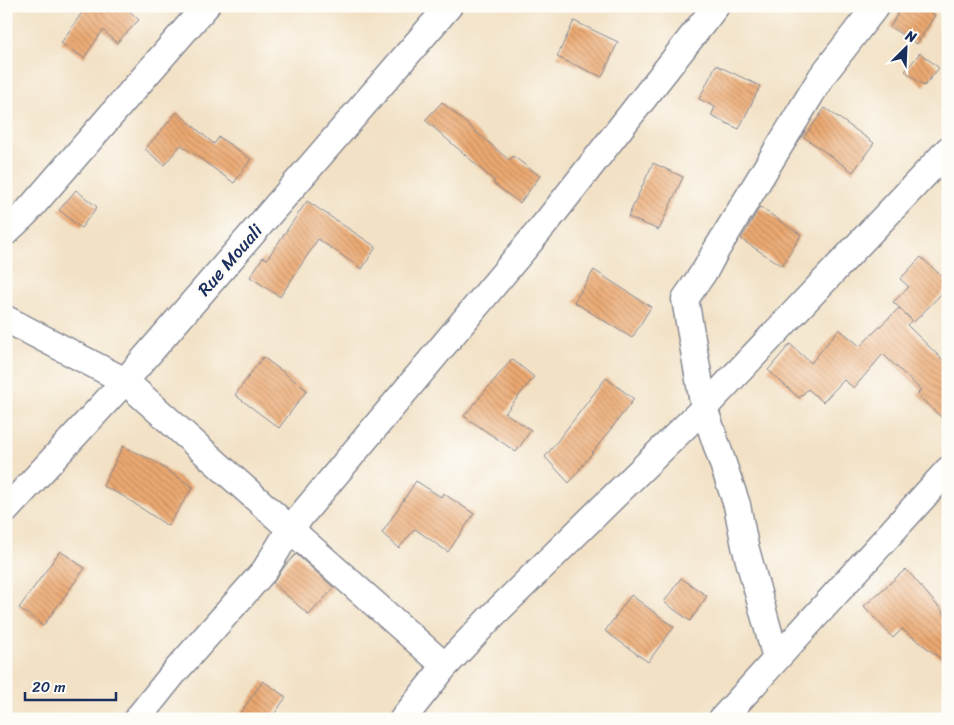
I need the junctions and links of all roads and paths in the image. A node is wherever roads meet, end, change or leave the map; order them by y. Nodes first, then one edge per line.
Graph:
1 (206, 6) edge
2 (449, 6) edge
3 (716, 6) edge
4 (876, 6) edge
5 (948, 150) edge
6 (6, 232) edge
7 (6, 319) edge
8 (125, 380) junction
9 (704, 408) junction
10 (948, 470) edge
11 (6, 510) edge
12 (290, 529) junction
13 (776, 658) junction
14 (445, 666) junction
15 (137, 719) edge
16 (404, 719) edge
17 (722, 719) edge

1 - 6 street
2 - 8 street, Rue Mouali
3 - 12 street
4 - 9 street
5 - 9 street
7 - 8 street
8 - 11 street, Rue Mouali
8 - 12 street
9 - 13 street
9 - 14 street
10 - 13 street
12 - 14 street
12 - 15 street
13 - 17 street
14 - 16 street

